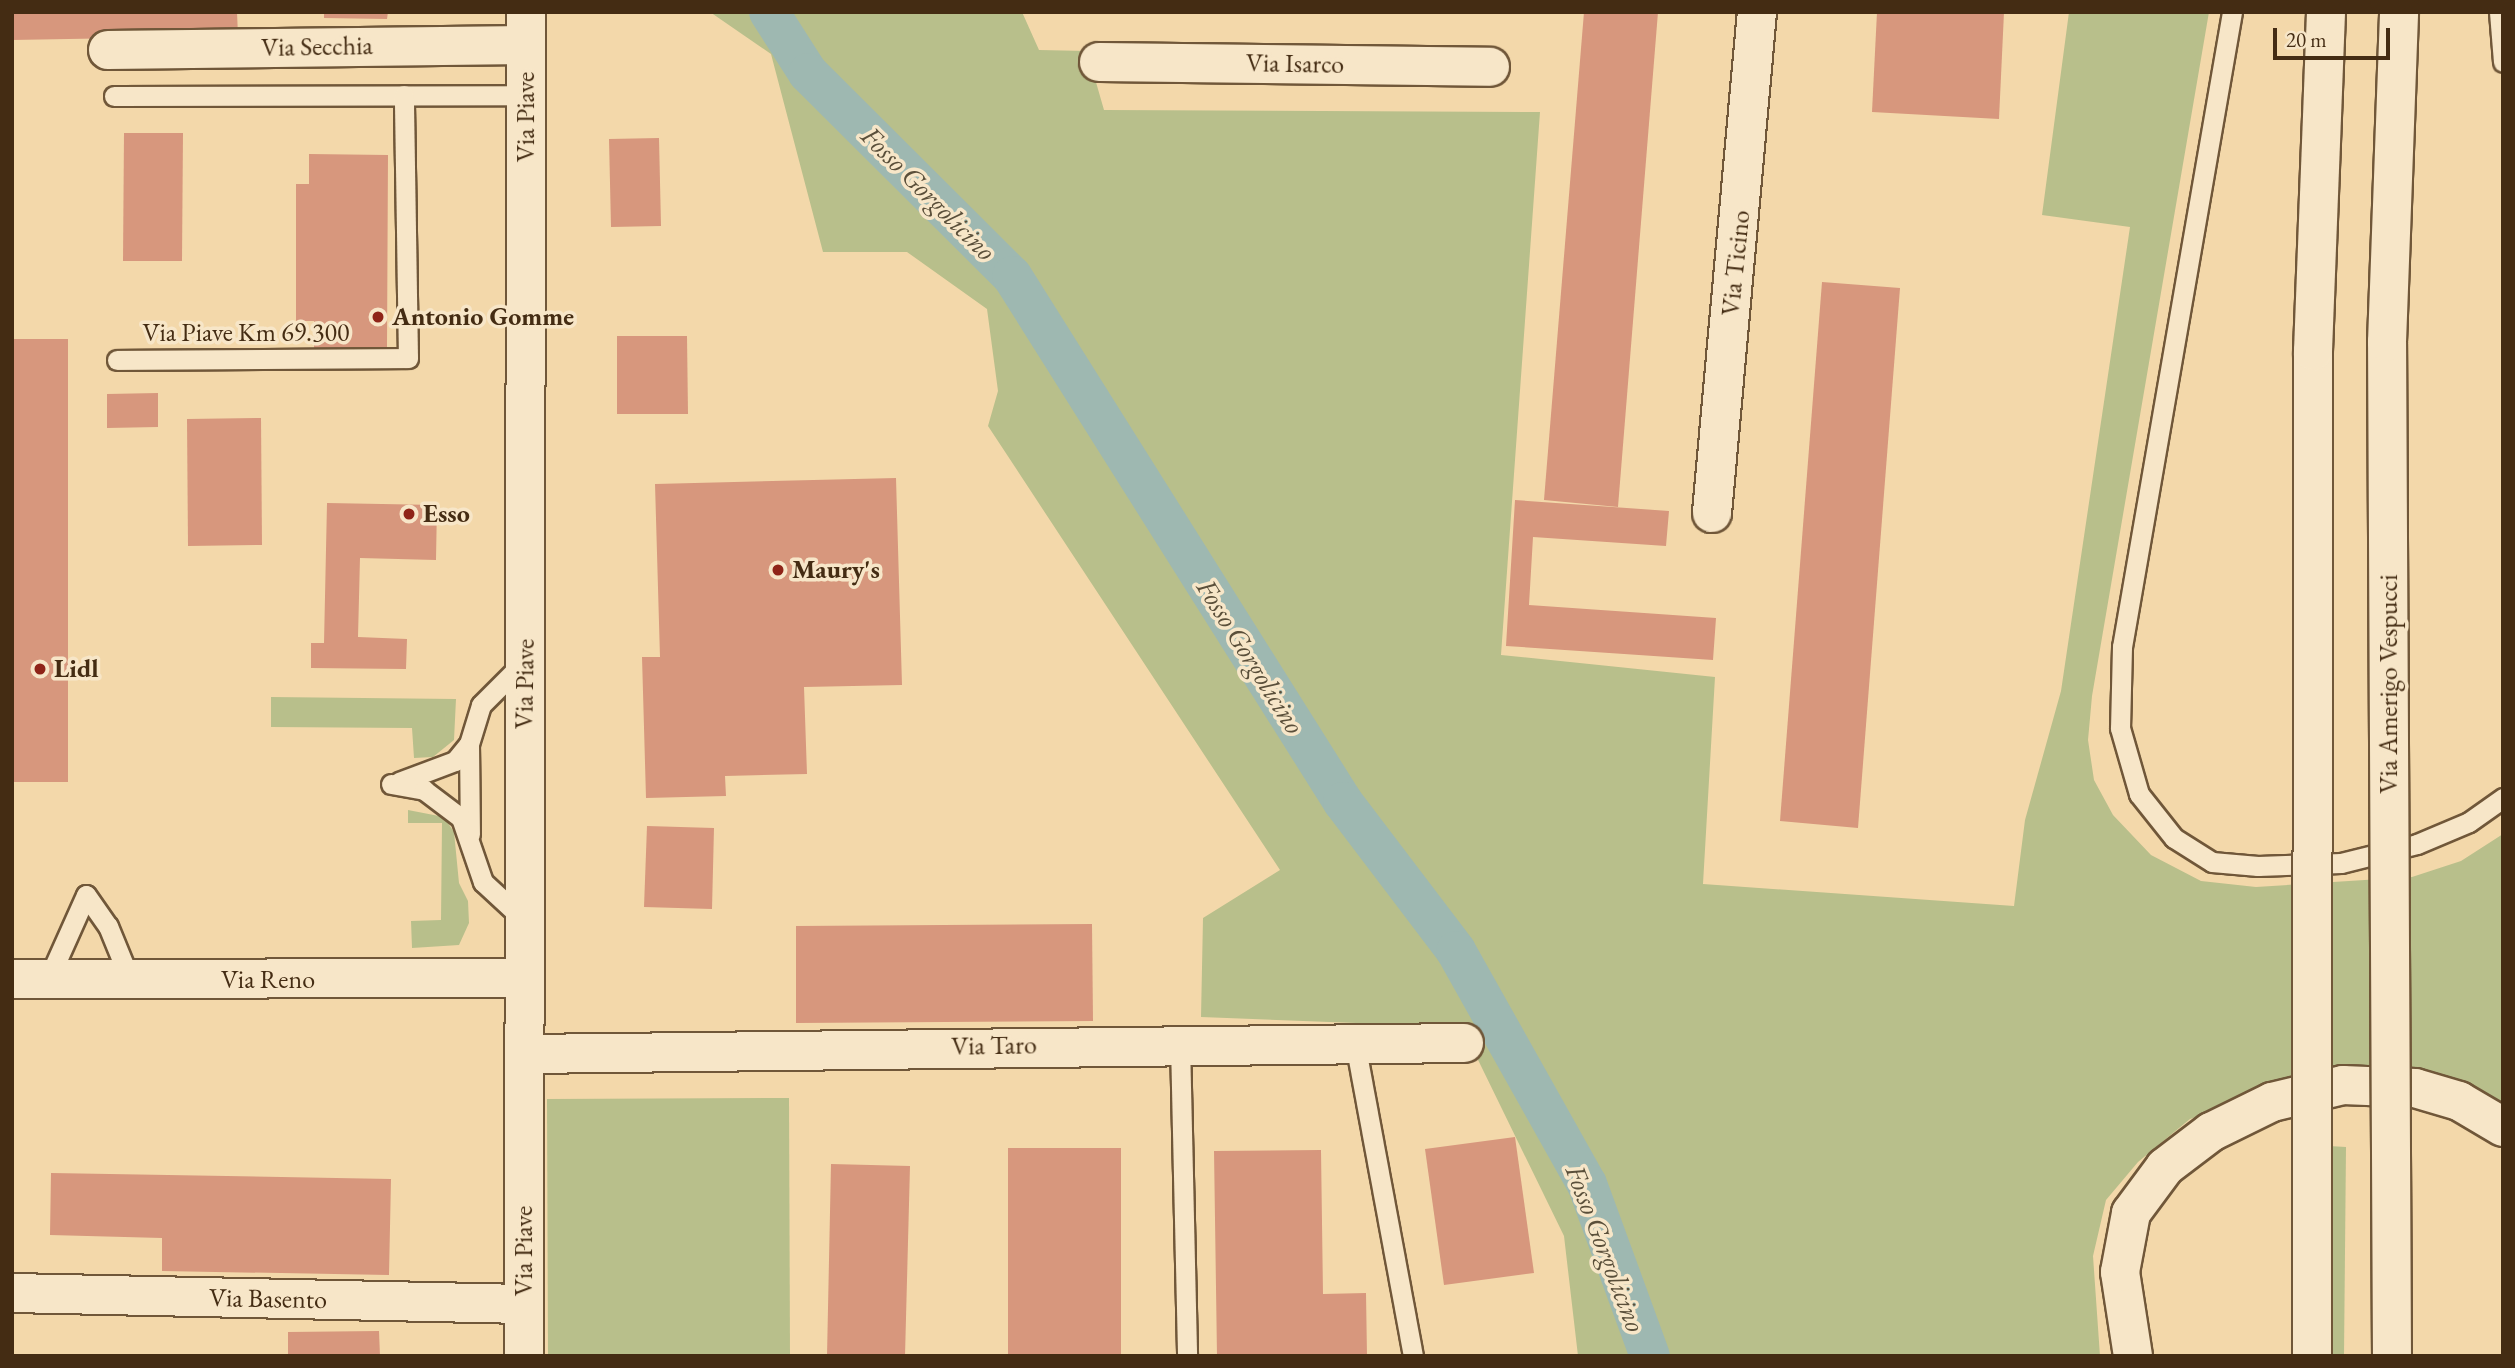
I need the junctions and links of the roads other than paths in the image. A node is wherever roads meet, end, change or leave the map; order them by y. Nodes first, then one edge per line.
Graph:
1 (1757, 12) edge
2 (2232, 12) edge
3 (2326, 12) edge
4 (2399, 12) edge
5 (2499, 12) edge
6 (526, 29) edge
7 (108, 50) dead end
8 (1100, 62) dead end
9 (2503, 62) edge
10 (1490, 67) dead end
11 (404, 95) junction
12 (526, 95) junction
13 (114, 96) dead end
14 (117, 360) dead end
15 (1712, 513) dead end
16 (525, 661) junction
17 (469, 744) junction
18 (2503, 798) edge
19 (470, 837) junction
20 (524, 920) junction
21 (523, 978) junction
22 (30, 979) edge
23 (130, 980) junction
24 (1180, 1043) junction
25 (1355, 1043) junction
26 (1464, 1043) dead end
27 (524, 1054) junction
28 (2503, 1127) edge
29 (12, 1293) edge
30 (524, 1304) junction
31 (524, 1356) edge
32 (1187, 1356) edge
33 (1413, 1356) edge
34 (2133, 1356) edge
35 (2312, 1356) edge
36 (2392, 1356) edge

1 - 15 street, Via Ticino
2 - 18 lane
3 - 35 street, bridge
4 - 36 street, Via Amerigo Vespucci, bridge
5 - 9 lane
6 - 7 street, Via Secchia
6 - 12 street, Via Piave
8 - 10 street, Via Isarco
11 - 12 lane
11 - 13 lane
11 - 14 lane, Via Piave Km 69.300
12 - 16 street, Via Piave
16 - 17 lane
16 - 20 street, Via Piave
17 - 19 lane
17 - 19 lane
19 - 20 lane
20 - 21 street, Via Piave
21 - 23 street, Via Reno
21 - 27 street, Via Piave
22 - 23 street, Via Reno
22 - 23 lane
24 - 25 street, Via Taro
24 - 27 street, Via Taro
24 - 32 lane
25 - 26 street, Via Taro
25 - 33 lane
27 - 30 street, Via Piave
28 - 34 street
29 - 30 street, Via Basento
30 - 31 street, Via Piave

